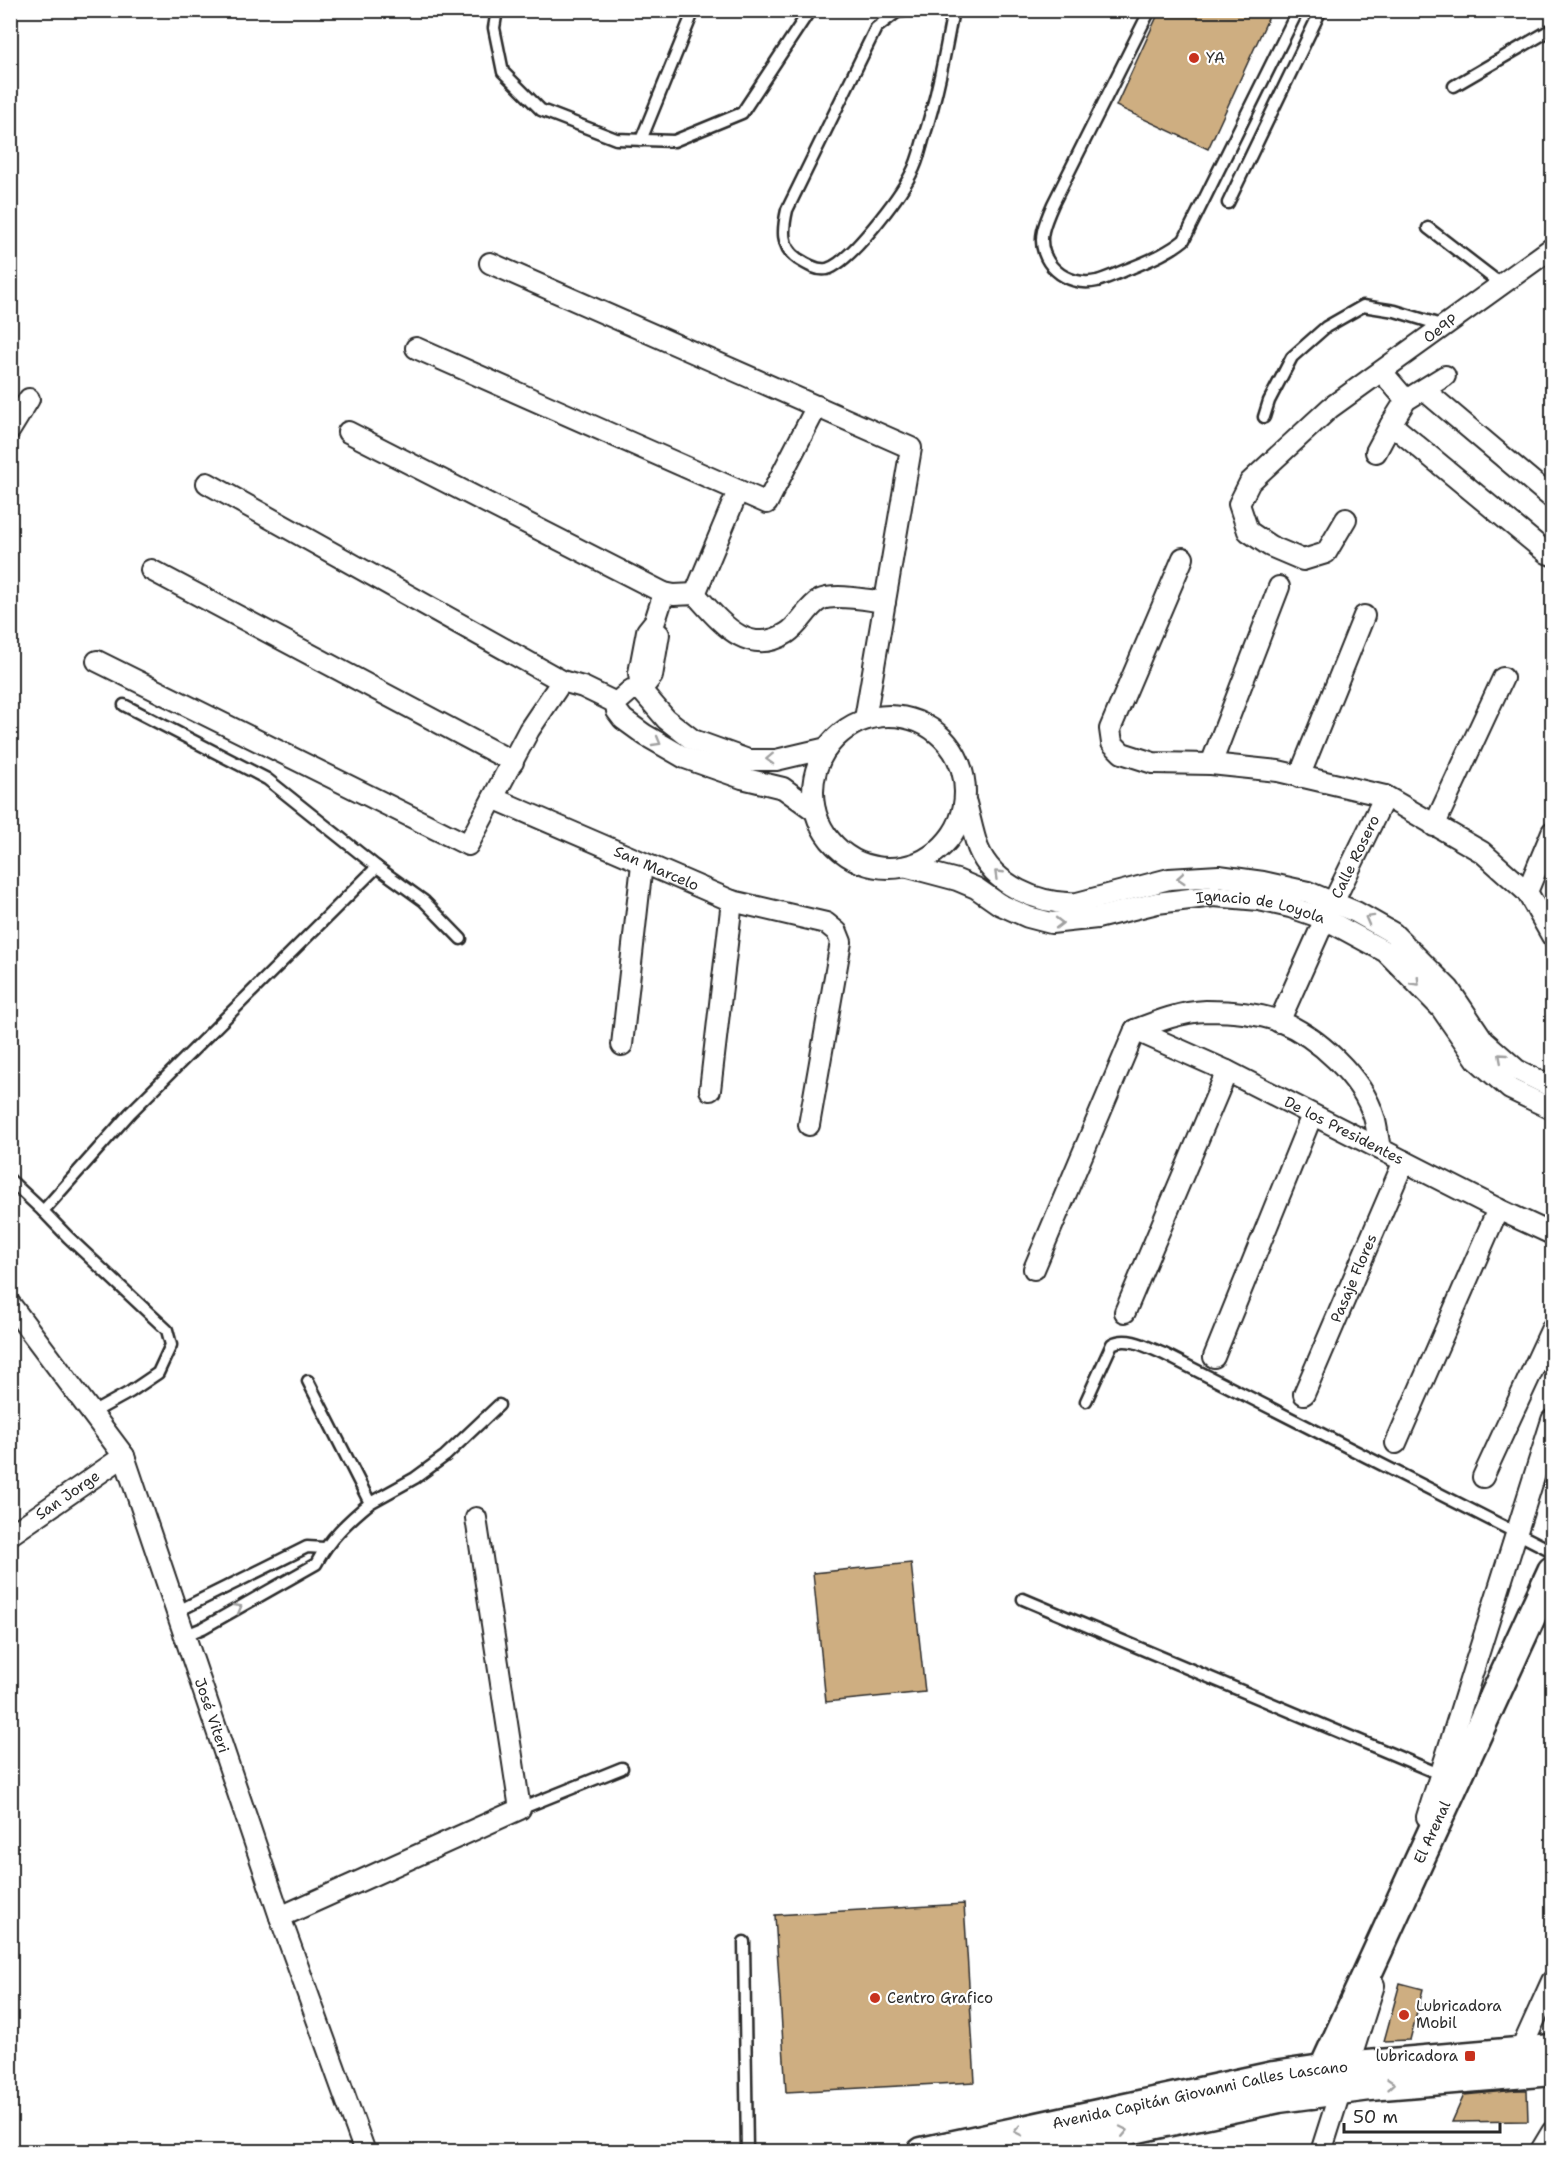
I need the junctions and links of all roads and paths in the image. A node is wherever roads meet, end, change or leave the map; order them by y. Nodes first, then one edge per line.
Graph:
1 (497, 10) edge
2 (694, 10) edge
3 (810, 10) edge
4 (909, 10) edge
5 (953, 10) edge
6 (1150, 10) edge
7 (1298, 10) edge
8 (1321, 10) edge
9 (1552, 29) edge
10 (1454, 86) dead end
11 (641, 140) junction
12 (1228, 203) dead end
13 (1428, 228) dead end
14 (1552, 248) edge
15 (490, 263) dead end
16 (1502, 285) junction
17 (1444, 326) junction
18 (416, 348) dead end
19 (1382, 372) junction
20 (1445, 376) dead end
21 (1424, 390) junction
22 (29, 399) dead end
23 (1406, 400) junction
24 (817, 406) junction
25 (1264, 417) dead end
26 (1391, 423) junction
27 (10, 430) edge
28 (348, 432) dead end
29 (1376, 452) dead end
30 (207, 483) dead end
31 (738, 491) junction
32 (1552, 498) edge
33 (1346, 519) dead end
34 (1552, 555) edge
35 (1182, 558) dead end
36 (152, 570) dead end
37 (1279, 587) dead end
38 (664, 593) junction
39 (695, 594) junction
40 (885, 602) junction
41 (1364, 616) dead end
42 (97, 661) dead end
43 (1503, 678) dead end
44 (561, 681) junction
45 (641, 690) junction
46 (616, 703) junction
47 (124, 705) dead end
48 (865, 719) junction
49 (827, 748) junction
50 (513, 762) junction
51 (1211, 764) junction
52 (1299, 777) junction
53 (1385, 796) junction
54 (493, 798) junction
55 (966, 803) junction
56 (815, 811) junction
57 (1434, 826) junction
58 (1552, 832) edge
59 (642, 864) junction
60 (377, 867) junction
61 (908, 867) junction
62 (1154, 882) junction
63 (1527, 892) junction
64 (732, 901) junction
65 (1156, 903) junction
66 (1329, 911) junction
67 (1552, 936) edge
68 (461, 939) dead end
69 (1448, 1002) junction
70 (1279, 1022) junction
71 (1135, 1030) junction
72 (622, 1045) dead end
73 (1227, 1071) junction
74 (1552, 1087) edge
75 (710, 1090) dead end
76 (1552, 1109) edge
77 (1312, 1114) junction
78 (809, 1125) dead end
79 (1380, 1149) junction
80 (1404, 1161) junction
81 (10, 1180) edge
82 (1498, 1209) junction
83 (43, 1211) junction
84 (1552, 1234) edge
85 (1034, 1269) dead end
86 (10, 1304) edge
87 (1125, 1312) dead end
88 (1552, 1328) edge
89 (1214, 1356) dead end
90 (308, 1381) dead end
91 (1304, 1394) dead end
92 (1086, 1401) dead end
93 (499, 1405) dead end
94 (92, 1413) junction
95 (1552, 1420) edge
96 (1396, 1443) dead end
97 (124, 1456) junction
98 (1483, 1478) dead end
99 (370, 1503) junction
100 (476, 1518) dead end
101 (10, 1535) edge
102 (324, 1548) junction
103 (1552, 1551) edge
104 (1552, 1571) edge
105 (1023, 1599) dead end
106 (178, 1611) junction
107 (186, 1635) junction
108 (621, 1768) dead end
109 (1456, 1781) junction
110 (520, 1809) junction
111 (280, 1917) junction
112 (744, 1942) dead end
113 (1552, 1982) edge
114 (1552, 2049) edge
115 (1520, 2052) junction
116 (1552, 2071) edge
117 (1317, 2081) junction
118 (1552, 2132) edge
119 (365, 2151) edge
120 (747, 2151) edge
121 (922, 2151) edge
122 (1027, 2151) edge
123 (1321, 2151) edge
124 (1540, 2151) edge

1 - 11 lane
2 - 11 lane
3 - 11 lane
4 - 5 lane
6 - 7 lane
8 - 12 lane
9 - 10 lane
13 - 16 lane
14 - 16 street, Oe9P
15 - 24 street
16 - 17 street, Oe9P
17 - 19 street, Oe9P
17 - 25 lane
18 - 31 street
19 - 23 street
19 - 33 street, Oe9P
20 - 21 street
21 - 23 street
21 - 32 street
22 - 27 street
23 - 26 street
24 - 31 street
24 - 40 street
26 - 29 street
26 - 34 street
28 - 38 street
30 - 44 street
31 - 39 street
35 - 51 street
36 - 50 street
37 - 51 street
38 - 39 street
38 - 45 street
39 - 40 street
40 - 48 street
41 - 52 street
42 - 54 street
43 - 57 street
44 - 46 street
44 - 50 street
45 - 46 street
49 -> 45 street
46 -> 56 street
47 - 60 lane
48 - 49 street
48 - 55 street
49 - 56 street
50 - 54 street
51 - 52 street
52 - 53 street
53 - 57 street
53 - 66 street, Calle Rosero
54 - 59 street, San Marcelo
55 - 61 street
62 -> 55 street, Ignacio de Loyola
56 - 61 street
57 - 63 street
58 - 63 street
59 - 64 street, San Marcelo
59 - 72 street
60 - 68 lane
60 - 83 lane
61 -> 65 street, Ignacio de Loyola
62 - 65 street
66 -> 62 street, Ignacio de Loyola
63 - 67 street
64 - 75 street
64 - 78 street, San Marcelo
65 - 66 street, Ignacio de Loyola
66 - 69 street, Ignacio de Loyola
66 - 70 street, Calle Rosero
74 -> 69 street, Ignacio de Loyola
69 - 76 street, Ignacio de Loyola
70 - 71 street
70 - 79 street
71 - 73 street, De los Presidentes
71 - 85 street
73 - 77 street, De los Presidentes
73 - 87 street
77 - 79 street, De los Presidentes
77 - 89 street
79 - 80 street, De los Presidentes
80 - 82 street, De los Presidentes
80 - 91 street, Pasaje Flores
81 - 83 lane
82 - 84 street, De los Presidentes
82 - 96 street
83 - 94 lane
86 - 94 street, José Viteri
88 - 98 street
90 - 99 lane
92 - 103 lane
93 - 99 lane
94 - 97 street, José Viteri
95 - 123 street
97 - 101 street, San Jorge
97 - 106 street, José Viteri
99 - 102 lane
100 - 110 street
102 - 106 lane
107 -> 102 lane
104 - 109 main road, El Arenal
105 - 109 lane
106 - 107 street, José Viteri
107 - 111 street, José Viteri
108 - 110 lane
109 - 117 main road, El Arenal
110 - 111 street
111 - 119 street, José Viteri
112 - 120 lane
113 - 115 street
114 - 115 main road, Avenida Capitán Giovanni Calles Lascano
115 - 117 main road, Avenida Capitán Giovanni Calles Lascano
117 -> 116 main road, Avenida Capitán Giovanni Calles Lascano
117 -> 121 main road, Avenida Capitán Giovanni Calles Lascano
122 -> 117 main road, Avenida Capitán Giovanni Calles Lascano
118 - 124 street

